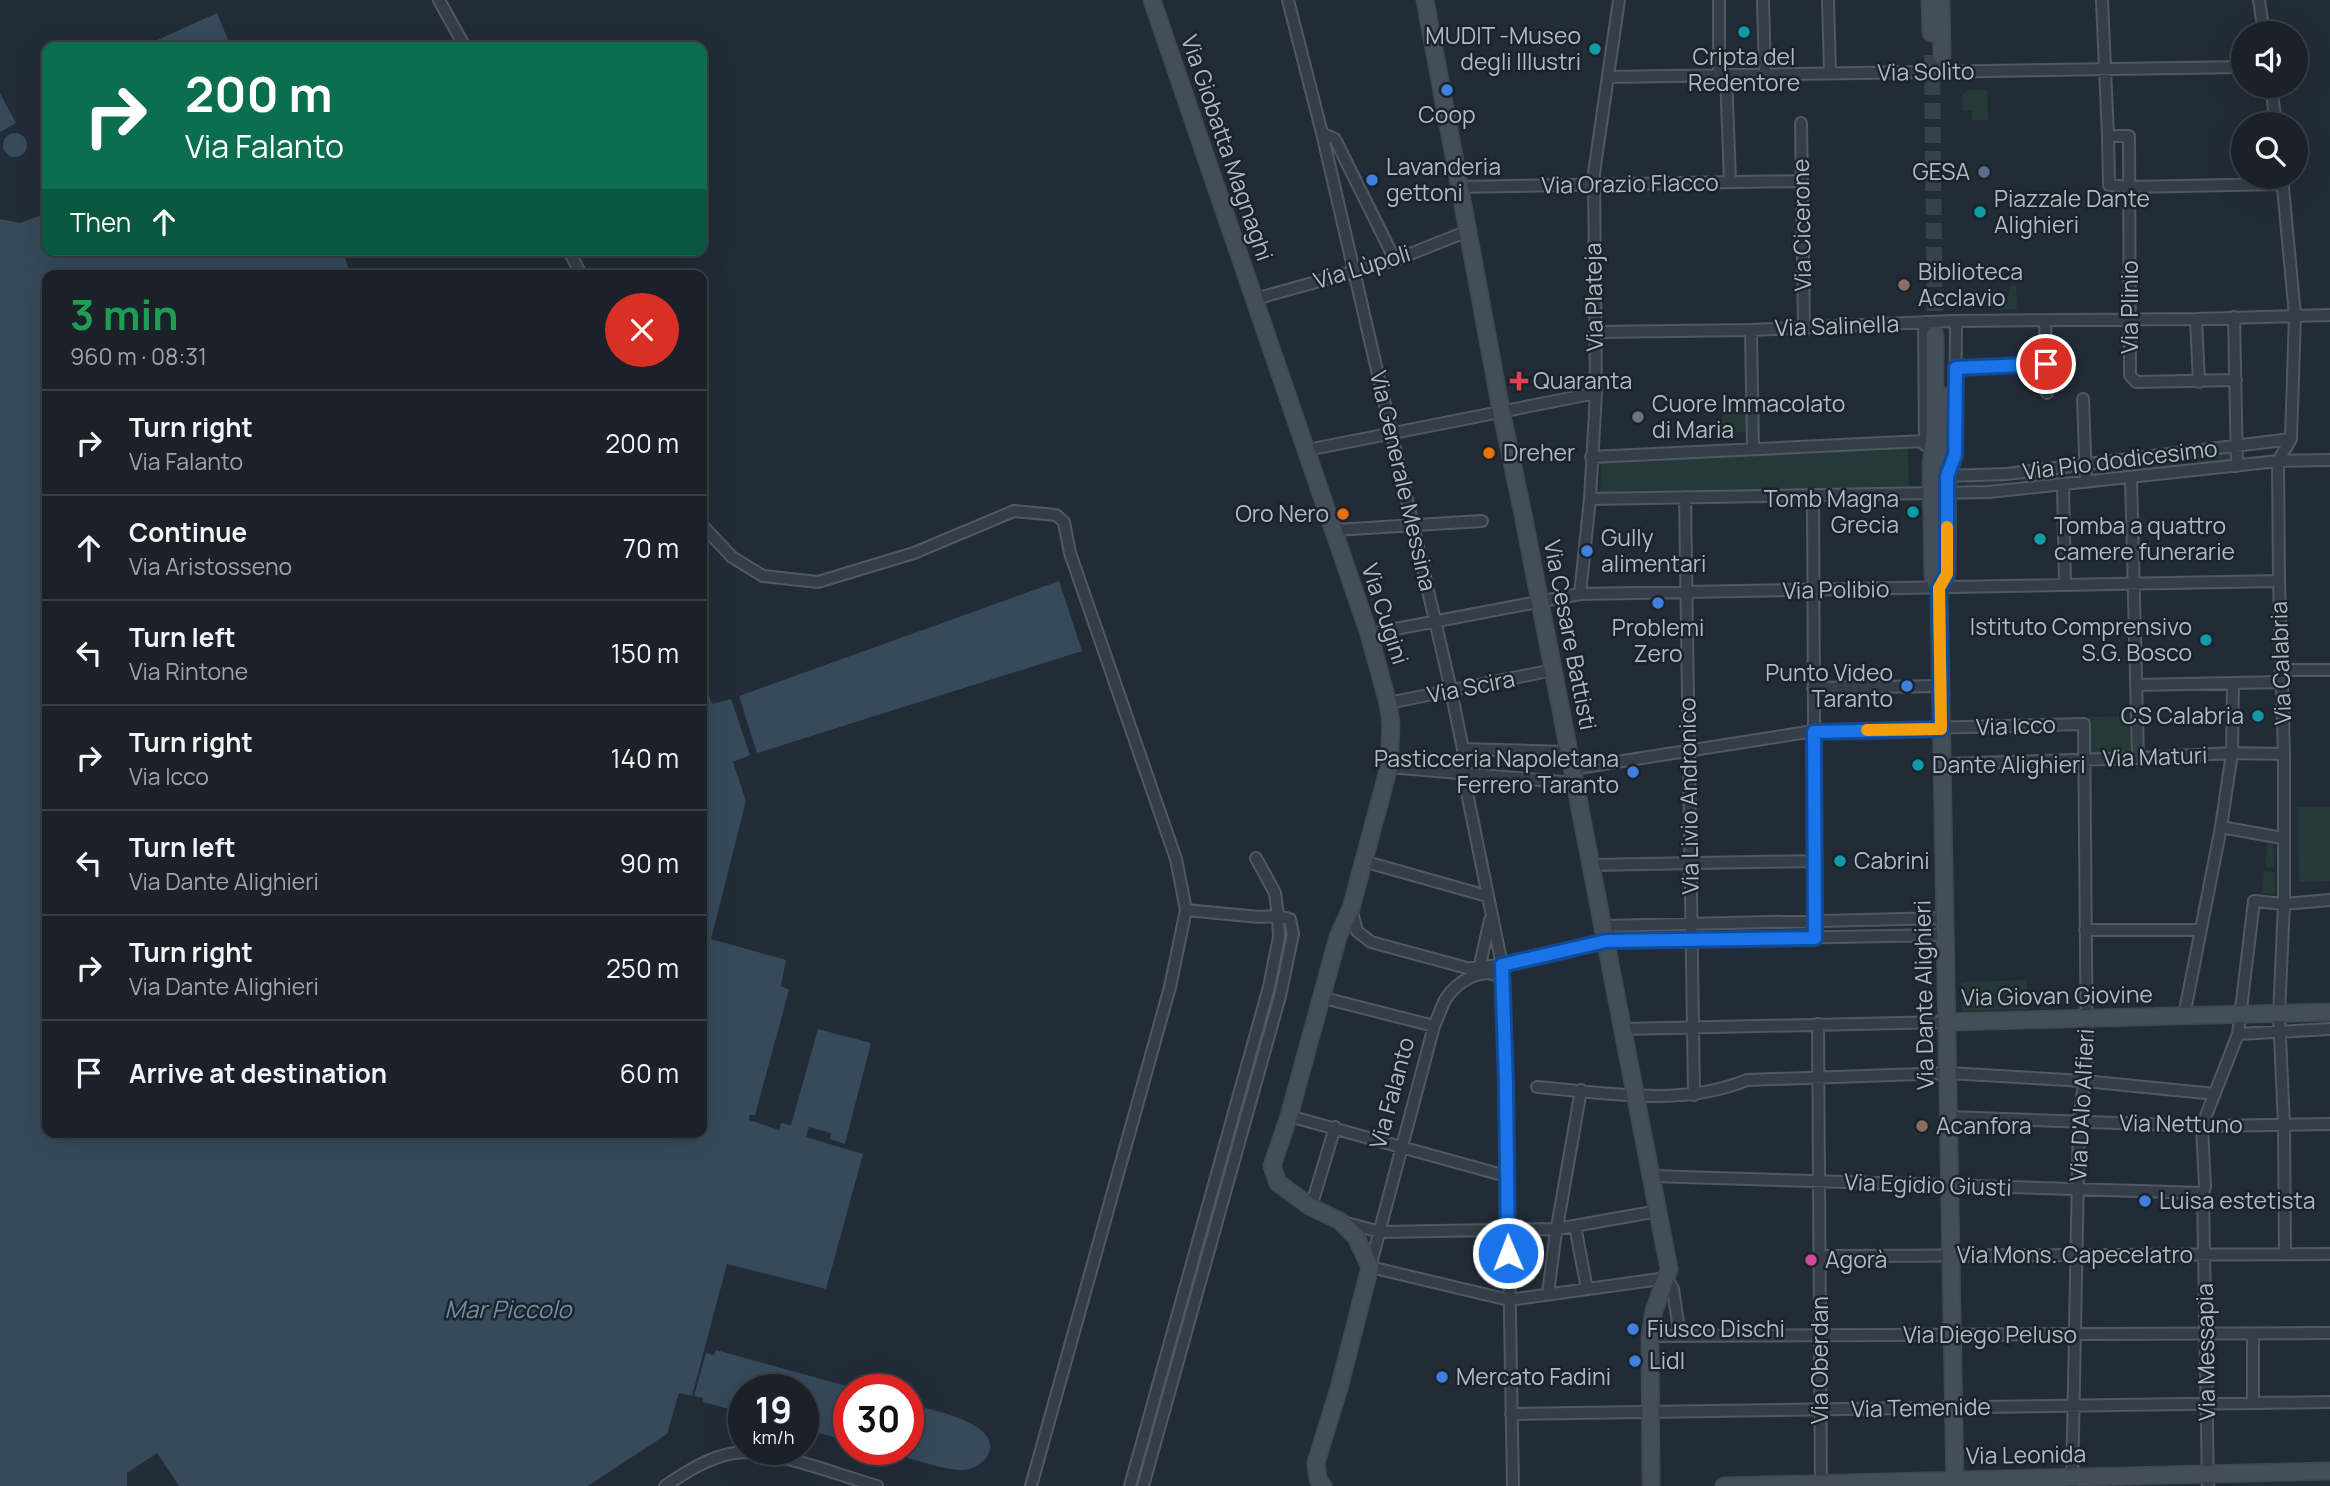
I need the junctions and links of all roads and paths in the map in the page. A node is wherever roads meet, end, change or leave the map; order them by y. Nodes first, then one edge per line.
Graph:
1 (439, 0) edge
2 (1152, 0) edge
3 (1288, 0) edge
4 (1425, 0) edge
5 (1619, 0) edge
6 (1719, 0) edge
7 (1763, 0) edge
8 (1828, 0) edge
9 (1930, 0) edge
10 (1941, 0) edge
11 (2102, 0) edge
12 (2259, 0) edge
13 (2262, 21) edge
14 (462, 42) edge
15 (2231, 66) edge
16 (2105, 69) junction
17 (1830, 72) junction
18 (1765, 74) junction
19 (1723, 75) junction
20 (1608, 77) junction
21 (1801, 123) dead end
22 (1322, 133) junction
23 (2108, 136) junction
24 (1730, 181) junction
25 (1801, 181) junction
26 (2231, 182) edge
27 (1593, 185) junction
28 (1459, 187) junction
29 (2129, 187) junction
30 (2283, 189) edge
31 (1468, 231) junction
32 (1395, 260) junction
33 (1353, 272) junction
34 (1257, 305) junction
35 (2295, 315) junction
36 (2330, 315) edge
37 (2234, 317) junction
38 (2131, 319) junction
39 (2196, 319) junction
40 (2045, 320) junction
41 (1956, 321) junction
42 (1924, 322) junction
43 (1804, 327) junction
44 (1751, 330) junction
45 (1595, 332) junction
46 (2046, 364) junction
47 (1956, 368) junction
48 (2236, 380) junction
49 (2199, 382) junction
50 (1595, 393) junction
51 (2046, 393) dead end
52 (2083, 399) dead end
53 (1501, 410) junction
54 (1391, 433) junction
55 (2291, 439) junction
56 (1924, 441) junction
57 (2236, 444) junction
58 (1753, 448) junction
59 (1307, 450) junction
60 (2182, 452) junction
61 (1591, 457) junction
62 (2330, 460) edge
63 (2278, 461) junction
64 (2084, 464) junction
65 (1931, 466) junction
66 (2237, 466) junction
67 (2184, 471) junction
68 (2007, 474) junction
69 (2131, 477) junction
70 (2086, 482) junction
71 (1943, 483) junction
72 (2063, 484) junction
73 (2007, 490) junction
74 (1813, 496) junction
75 (1685, 497) junction
76 (1590, 499) junction
77 (1482, 521) dead end
78 (1414, 526) junction
79 (707, 530) edge
80 (1334, 530) junction
81 (2279, 580) junction
82 (2133, 584) junction
83 (2064, 585) junction
84 (1939, 588) junction
85 (1813, 589) junction
86 (1687, 593) junction
87 (1580, 594) junction
88 (1540, 601) junction
89 (1436, 622) junction
90 (1369, 634) junction
91 (1553, 670) junction
92 (2330, 670) edge
93 (2282, 676) junction
94 (2233, 683) junction
95 (2136, 685) junction
96 (1941, 686) junction
97 (1813, 688) junction
98 (1451, 691) junction
99 (1388, 703) junction
100 (2084, 724) joint
101 (1941, 729) junction
102 (1814, 732) junction
103 (1463, 749) junction
104 (1689, 751) junction
105 (1569, 752) junction
106 (2232, 753) junction
107 (2284, 754) junction
108 (2138, 758) junction
109 (2084, 759) junction
110 (1943, 764) junction
111 (1388, 767) junction
112 (1463, 774) junction
113 (1574, 776) junction
114 (2221, 827) junction
115 (2283, 838) junction
116 (1256, 858) dead end
117 (1363, 861) junction
118 (1814, 861) junction
119 (1690, 863) junction
120 (1591, 865) junction
121 (1487, 896) junction
122 (2330, 900) edge
123 (2284, 904) junction
124 (1351, 908) junction
125 (1186, 910) junction
126 (1278, 915) junction
127 (1491, 916) junction
128 (1945, 918) junction
129 (1815, 920) junction
130 (1691, 923) junction
131 (2085, 930) junction
132 (2200, 930) junction
133 (1604, 933) junction
134 (1945, 935) junction
135 (1815, 938) junction
136 (1692, 940) junction
137 (1452, 965) junction
138 (1502, 965) junction
139 (1479, 968) junction
140 (1502, 979) junction
141 (1456, 987) junction
142 (1320, 997) junction
143 (2330, 1013) edge
144 (2279, 1015) junction
145 (2184, 1016) junction
146 (2240, 1016) junction
147 (2086, 1018) junction
148 (1947, 1021) junction
149 (1818, 1024) junction
150 (1434, 1026) junction
151 (1693, 1028) junction
152 (1623, 1029) junction
153 (2330, 1029) edge
154 (2280, 1033) junction
155 (2238, 1034) junction
156 (1948, 1073) junction
157 (1818, 1077) junction
158 (2084, 1082) junction
159 (1537, 1087) dead end
160 (1581, 1090) junction
161 (2215, 1094) junction
162 (1636, 1095) junction
163 (1694, 1095) junction
164 (1289, 1116) junction
165 (1948, 1117) junction
166 (2079, 1121) junction
167 (2330, 1124) edge
168 (2284, 1125) junction
169 (2202, 1126) junction
170 (1335, 1127) junction
171 (1400, 1147) junction
172 (1506, 1176) junction
173 (1652, 1177) junction
174 (1819, 1182) junction
175 (1950, 1186) junction
176 (2078, 1189) junction
177 (2203, 1192) junction
178 (1311, 1207) junction
179 (1658, 1211) junction
180 (1340, 1221) junction
181 (1575, 1226) junction
182 (1556, 1228) junction
183 (1508, 1229) junction
184 (1380, 1232) junction
185 (2205, 1254) junction
186 (2285, 1254) junction
187 (2330, 1254) edge
188 (1951, 1255) junction
189 (2077, 1255) junction
190 (1819, 1256) junction
191 (1370, 1267) junction
192 (1667, 1278) junction
193 (1587, 1289) junction
194 (1548, 1294) junction
195 (1509, 1300) junction
196 (2330, 1333) edge
197 (2253, 1334) junction
198 (2075, 1335) junction
199 (2205, 1335) junction
200 (1650, 1336) junction
201 (1680, 1336) junction
202 (1820, 1336) junction
203 (1952, 1336) junction
204 (2330, 1402) edge
205 (2253, 1403) junction
206 (2207, 1405) junction
207 (2074, 1406) junction
208 (1953, 1407) junction
209 (1820, 1409) junction
210 (1650, 1411) junction
211 (1511, 1414) junction
212 (1316, 1463) junction
213 (2330, 1471) edge
214 (2072, 1481) edge
215 (2207, 1481) edge
216 (1955, 1483) edge
217 (1821, 1485) edge
218 (665, 1486) edge
219 (877, 1486) edge
220 (1031, 1486) edge
221 (1130, 1486) edge
222 (1143, 1486) edge
223 (1306, 1486) edge
224 (1323, 1486) edge
225 (1513, 1486) edge
226 (1651, 1486) edge
227 (1724, 1486) edge

1 - 14 street
2 - 34 main road, Via Giobatta Magnaghi
3 - 22 street, Via Generale Messina
4 - 28 main road, Via Cesare Battisti
5 - 20 street, Via Plateja
6 - 19 street
7 - 18 street
8 - 17 street
9 - 10 main road
11 - 16 street
12 - 13 street
15 - 16 street, Via Solìto
16 - 17 street, Via Solìto
16 - 23 street
17 - 18 street, Via Solìto
18 - 19 street, Via Solìto
19 - 20 street, Via Solìto
19 - 24 street
20 - 27 street, Via Plateja
21 - 25 street, Via Cicerone
22 - 32 street
22 - 33 street, Via Generale Messina
23 - 29 street
23 - 29 street, Via Plinio
24 - 25 street, Via Orazio Flacco
24 - 27 street, Via Orazio Flacco
25 - 43 street, Via Cicerone
26 - 29 street
27 - 28 street, Via Orazio Flacco
27 - 45 street, Via Plateja
28 - 31 main road, Via Cesare Battisti
29 - 38 street, Via Plinio
30 - 35 street
31 - 32 street, Via Lùpoli
31 - 53 main road, Via Cesare Battisti
32 - 33 street, Via Lùpoli
33 - 34 street, Via Lùpoli
33 - 54 street, Via Generale Messina
34 - 59 main road, Via Cugini
35 - 36 street, Via Salinella
35 - 37 street, Via Salinella
35 - 55 street
37 - 39 street, Via Salinella
37 - 48 street
38 - 39 street, Via Salinella
38 - 40 street, Via Salinella
38 - 49 street, Via Plinio
39 - 49 street
40 - 41 street, Via Salinella
40 - 46 street
41 - 42 street, Via Salinella
41 - 47 street, Via Dante Alighieri
42 - 43 street, Via Salinella
42 - 56 street, Via Dante Alighieri
43 - 44 street, Via Salinella
44 - 45 street, Via Salinella
44 - 58 street
45 - 50 street, Via Plateja
46 - 47 street
46 - 51 street
47 - 71 street, Via Dante Alighieri
48 - 49 street
48 - 57 street
50 - 53 street
50 - 61 street, Via Plateja
52 - 64 street
53 - 54 street
53 - 88 main road, Via Cesare Battisti
54 - 59 street
54 - 78 street, Via Generale Messina
55 - 57 street, Via Pio dodicesimo
55 - 63 street
56 - 58 street
56 - 65 street, Via Dante Alighieri
57 - 60 street, Via Pio dodicesimo
57 - 66 street
58 - 61 street
59 - 80 main road, Via Cugini
60 - 64 street, Via Pio dodicesimo
60 - 67 street
61 - 76 street, Via Plateja
62 - 63 street, Via Pio dodicesimo
63 - 66 street, Via Pio dodicesimo
63 - 81 street, Via Calabria
64 - 68 street, Via Pio dodicesimo
64 - 70 street
65 - 71 main road, Via Dante Alighieri
65 - 71 main road, Via Dante Alighieri
66 - 67 street, Via Pio dodicesimo
67 - 69 street, Via Pio dodicesimo
68 - 71 street, Via Pio dodicesimo
68 - 73 street
69 - 70 street, Via Pio dodicesimo
69 - 82 street
70 - 72 street, Via Pio dodicesimo
71 - 73 street, Via Pio dodicesimo
71 - 74 street, Via Pio dodicesimo
71 - 84 main road, Via Dante Alighieri
72 - 73 street, Via Pio dodicesimo
72 - 83 street
74 - 75 street, Via Pio dodicesimo
74 - 85 street
75 - 76 street, Via Pio dodicesimo
75 - 86 street, Via Livio Andronico
76 - 87 street, Via Plateja
77 - 78 street
78 - 80 street
78 - 89 street, Via Generale Messina
79 - 125 street
80 - 90 main road, Via Cugini
81 - 82 street, Via Polibio
81 - 93 street, Via Calabria
82 - 83 street, Via Polibio
82 - 95 street
83 - 84 street, Via Polibio
84 - 85 street, Via Polibio
84 - 96 main road, Via Dante Alighieri
85 - 86 street, Via Polibio
85 - 97 street
86 - 87 street, Via Polibio
86 - 104 street, Via Livio Andronico
87 - 88 street, Via Polibio
88 - 89 street, Via Polibio
88 - 91 main road, Via Cesare Battisti
89 - 90 street, Via Polibio
89 - 98 street, Via Generale Messina
90 - 99 main road, Via Cugini
91 - 98 street, Via Scira
91 - 105 main road, Via Cesare Battisti
92 - 93 street
93 - 94 street
93 - 107 street, Via Calabria
94 - 95 street
94 - 106 street
95 - 108 street
96 - 97 street
96 - 101 main road, Via Dante Alighieri
97 - 102 street
98 - 99 street, Via Scira
98 - 103 street, Via Generale Messina
99 - 111 main road, Via Cugini
100 - 101 street, Via Icco
100 - 109 street, Via D'Alo Alfieri
101 - 102 street, Via Icco
101 - 110 main road, Via Dante Alighieri
102 - 104 street, Via Icco
102 - 118 street
103 - 105 street
103 - 112 street, Via Generale Messina
104 - 113 street, Via Icco
104 - 119 street, Via Livio Andronico
105 - 113 main road, Via Cesare Battisti
106 - 107 street, Via Maturi
106 - 108 street, Via Maturi
106 - 114 street
107 - 115 street, Via Calabria
108 - 109 street, Via Maturi
109 - 110 street, Via Maturi
109 - 131 street, Via D'Alo Alfieri
110 - 128 main road, Via Dante Alighieri
111 - 112 street, Via Icco
111 - 117 main road, Via Cugini
112 - 113 street, Via Icco
112 - 121 street, Via Generale Messina
113 - 120 main road, Via Cesare Battisti
114 - 115 street
114 - 132 street
115 - 123 street, Via Calabria
116 - 126 street
117 - 121 street
117 - 124 main road, Via Cugini
118 - 119 street
118 - 129 street
119 - 120 street
119 - 130 street, Via Livio Andronico
120 - 133 main road, Via Cesare Battisti
121 - 127 street, Via Generale Messina
122 - 123 street
123 - 144 street, Via Calabria
123 - 146 street, Via Messapia
124 - 137 street
124 - 142 main road, Via Cugini
125 - 126 street
125 - 220 street
126 - 221 street
126 - 222 street
127 - 138 street, Via Generale Messina
127 - 139 street
128 - 129 street
128 - 134 main road, Via Dante Alighieri
129 - 130 street
129 - 135 street
130 - 133 street
130 - 136 street, Via Livio Andronico
131 - 132 street
131 - 147 street, Via D'Alo Alfieri
132 - 145 street
133 - 136 street
133 - 138 street
133 - 152 main road, Via Cesare Battisti
134 - 135 street
134 - 148 main road, Via Dante Alighieri
135 - 136 street
136 - 151 street, Via Livio Andronico
137 - 139 street
137 - 141 street
138 - 139 street
138 - 140 street, Via Generale Messina
140 - 141 street
140 - 172 street, Via Generale Messina
141 - 150 street, Via Falanto
142 - 150 street
142 - 164 main road, Via Cugini
143 - 144 main road, Via Giovan Giovine
144 - 146 main road, Via Giovan Giovine
144 - 154 street, Via Calabria
145 - 146 main road, Via Giovan Giovine
145 - 147 main road, Via Giovan Giovine
146 - 155 street, Via Messapia
147 - 148 main road, Via Giovan Giovine
147 - 158 street, Via D'Alo Alfieri
148 - 149 street, Via Giovan Giovine
148 - 156 main road, Via Dante Alighieri
149 - 151 street, Via Giovan Giovine
149 - 157 street, Via Oberdan
150 - 171 street, Via Falanto
151 - 152 street, Via Giovan Giovine
151 - 163 street, Via Livio Andronico
152 - 162 main road, Via Cesare Battisti
153 - 154 street
154 - 155 street
154 - 168 street, Via Calabria
155 - 161 street, Via Messapia
156 - 157 street
156 - 158 street
156 - 165 main road, Via Dante Alighieri
157 - 163 street
157 - 174 street, Via Oberdan
158 - 161 street
158 - 166 street, Via D'Alo Alfieri
159 - 160 street
160 - 162 street
160 - 182 street
161 - 169 street, Via Messapia
162 - 163 street
162 - 173 main road, Via Cesare Battisti
164 - 170 street
164 - 178 main road, Via Cugini
165 - 166 street, Via Nettuno
165 - 175 main road, Via Dante Alighieri
166 - 169 street, Via Nettuno
166 - 176 street, Via D'Alo Alfieri
167 - 168 street, Via Nettuno
168 - 169 street, Via Nettuno
168 - 186 street, Via Calabria
169 - 177 street, Via Messapia
170 - 171 street
170 - 178 street
171 - 172 street
171 - 184 street, Via Falanto
172 - 183 street, Via Generale Messina
173 - 174 street, Via Egidio Giusti
173 - 179 main road, Via Cesare Battisti
174 - 175 street, Via Egidio Giusti
174 - 190 street, Via Oberdan
175 - 176 street, Via Egidio Giusti
175 - 188 main road, Via Dante Alighieri
176 - 177 street, Via Egidio Giusti
176 - 189 street, Via D'Alo Alfieri
177 - 185 street, Via Messapia
178 - 180 main road, Via Cugini
179 - 181 street
179 - 192 main road, Via Cesare Battisti
180 - 184 street
180 - 191 main road
181 - 182 street
181 - 193 street
182 - 183 street
182 - 194 street
183 - 184 street
183 - 195 street, Via Generale Messina
184 - 191 street, Via Falanto
185 - 186 street, Via Mons. Capecelatro
185 - 189 street, Via Mons. Capecelatro
185 - 199 street, Via Messapia
186 - 187 street, Via Mons. Capecelatro
188 - 189 street, Via Mons. Capecelatro
188 - 190 street, Via Mons. Capecelatro
188 - 203 main road, Via Dante Alighieri
189 - 198 street, Via D'Alo Alfieri
190 - 202 street, Via Oberdan
191 - 195 street
191 - 212 main road, Via Falanto
192 - 193 street
192 - 200 main road
192 - 201 street
193 - 194 street
194 - 195 street
195 - 211 street, Via Generale Messina
196 - 197 street, Via Diego Peluso
197 - 199 street, Via Diego Peluso
197 - 205 street
198 - 199 street, Via Diego Peluso
198 - 203 street, Via Diego Peluso
198 - 207 street, Via D'Alo Alfieri
199 - 206 street, Via Messapia
200 - 201 street, Via Diego Peluso
200 - 210 main road
201 - 202 street, Via Diego Peluso
202 - 203 street, Via Diego Peluso
202 - 209 street, Via Oberdan
203 - 208 main road, Via Dante Alighieri
204 - 205 street, Via Temenide
205 - 206 street, Via Temenide
206 - 207 street, Via Temenide
206 - 215 street, Via Messapia
207 - 208 street, Via Temenide
207 - 214 street, Via D'Alo Alfieri
208 - 209 street, Via Temenide
208 - 216 main road, Via Dante Alighieri
209 - 210 street, Via Temenide
209 - 217 street, Via Oberdan
210 - 211 street, Via Temenide
210 - 226 main road
211 - 225 street, Via Generale Messina
212 - 223 main road, Via Falanto
212 - 224 main road
213 - 215 main road, Via Leonida
214 - 215 main road, Via Leonida
214 - 216 main road, Via Leonida
216 - 217 main road, Via Leonida
217 - 227 main road, Via Leonida
218 - 219 street

